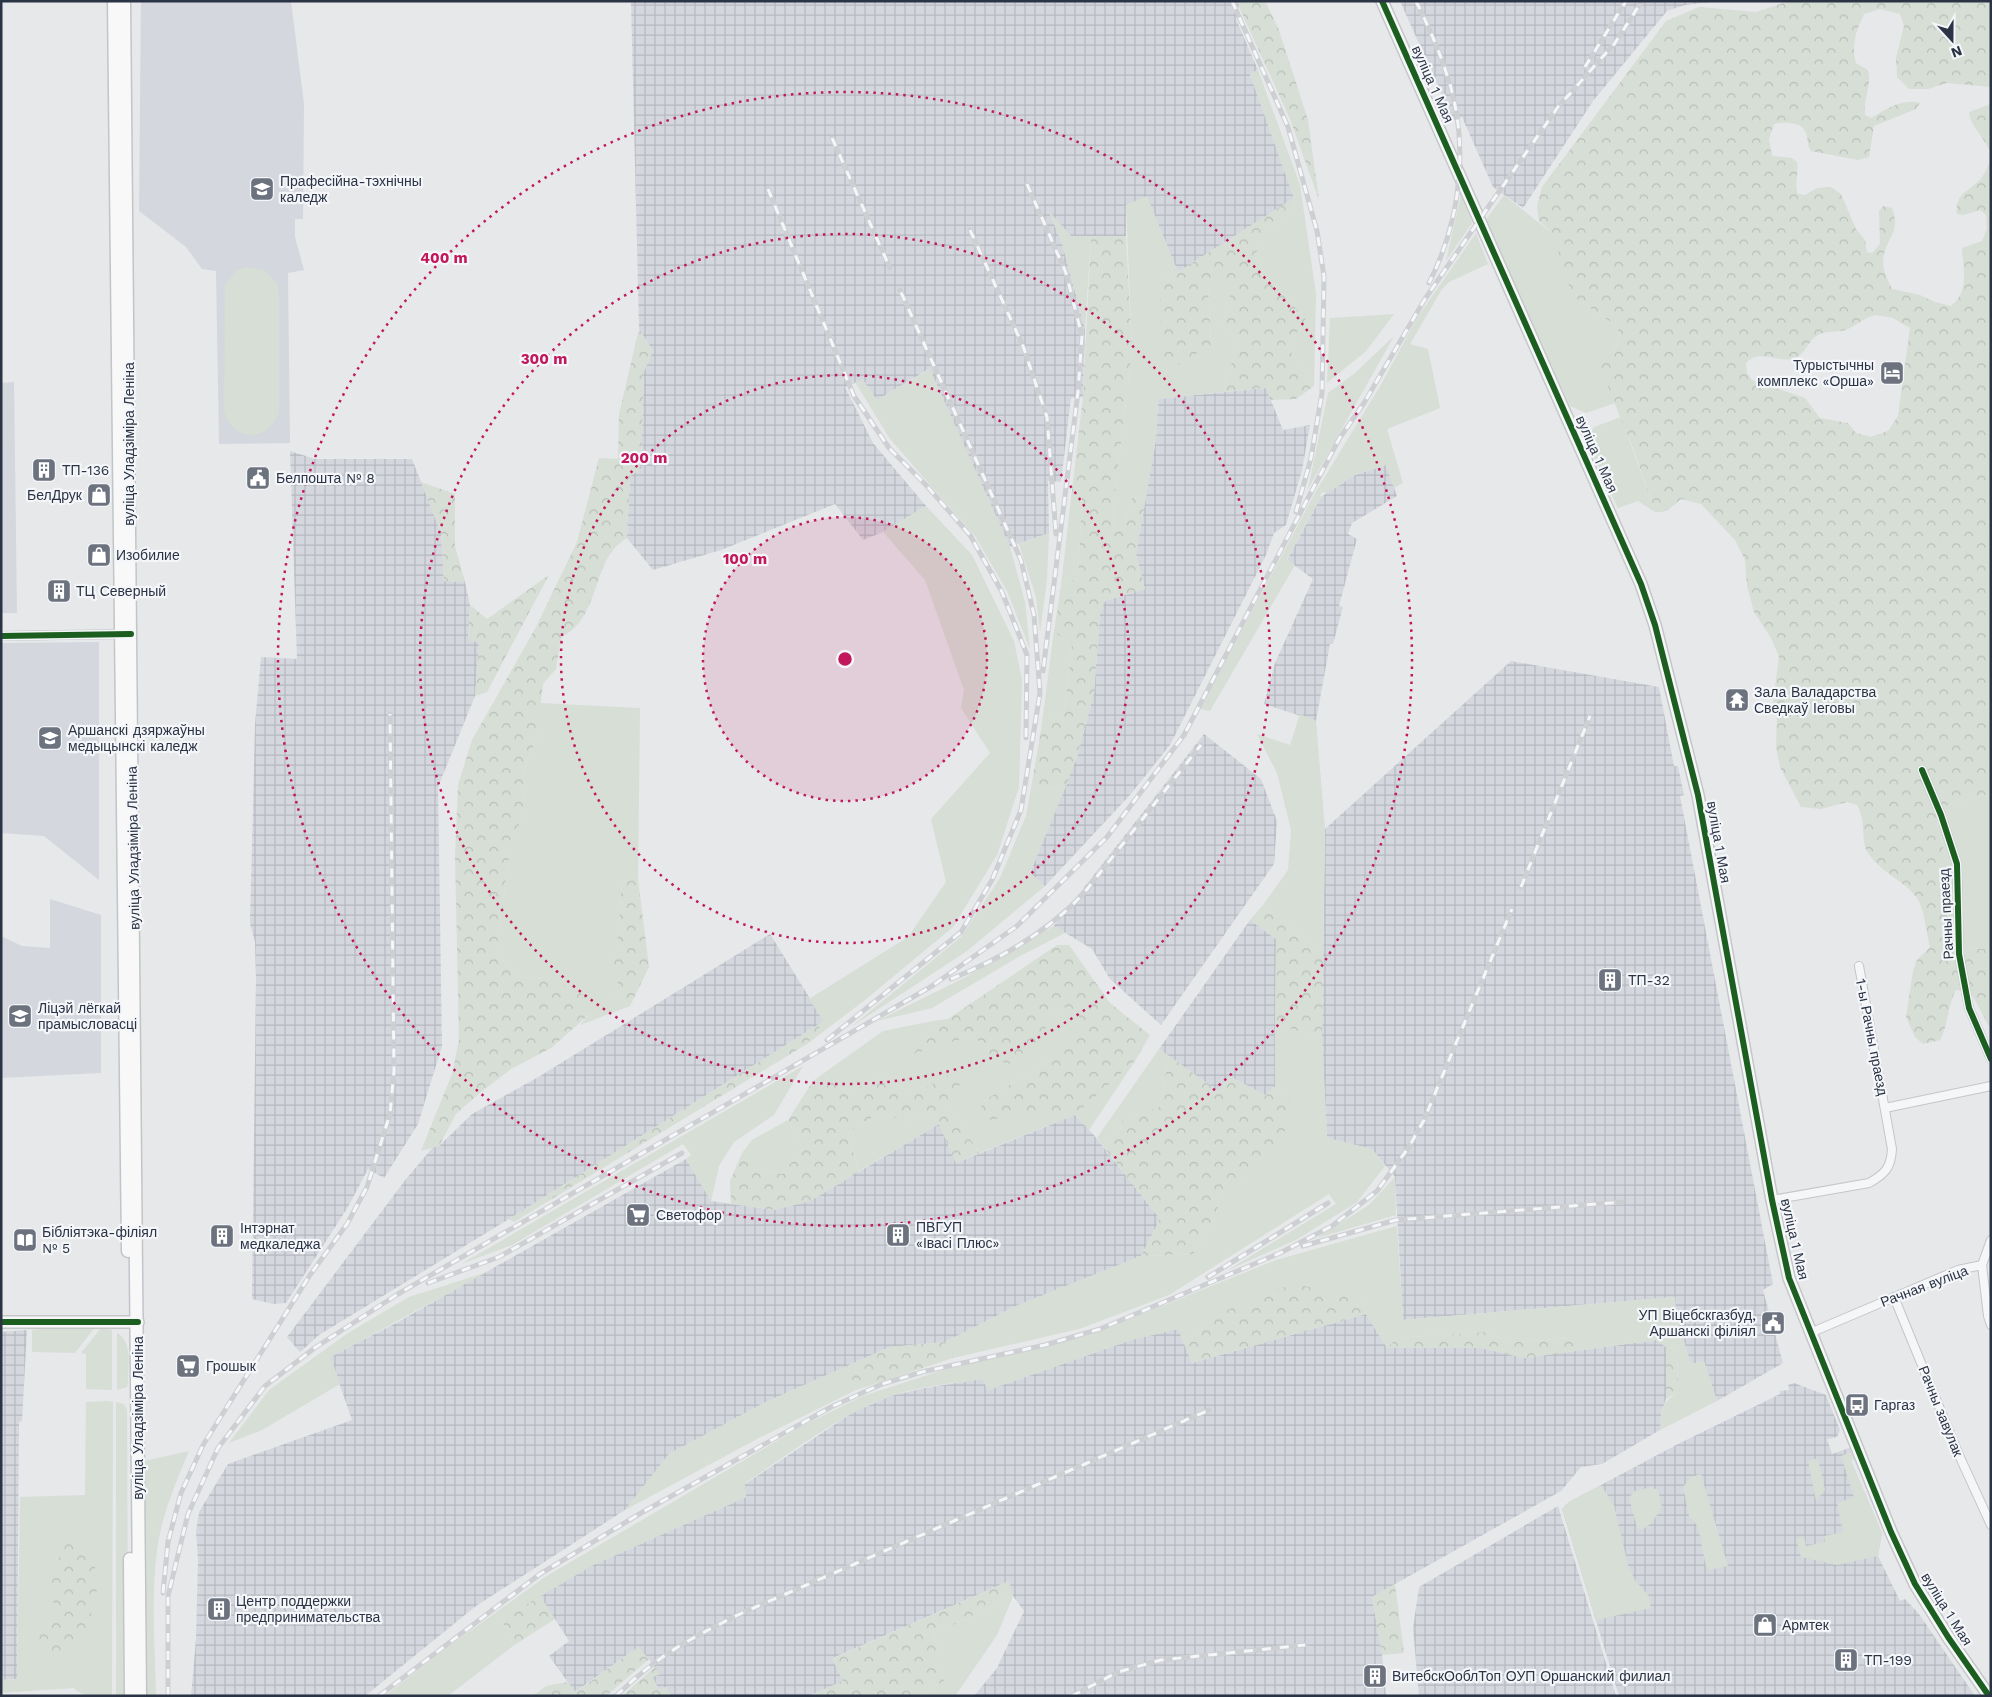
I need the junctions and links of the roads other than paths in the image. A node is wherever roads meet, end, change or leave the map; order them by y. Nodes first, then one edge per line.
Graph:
1 (114, 1) edge
2 (124, 1) edge
3 (1382, 1) edge
4 (126, 634) junction
5 (1, 636) edge
6 (1922, 770) dead end
7 (1859, 966) dead end
8 (1991, 1059) edge
9 (1991, 1086) edge
10 (1885, 1108) junction
11 (1772, 1200) junction
12 (1991, 1240) edge
13 (1982, 1265) junction
14 (1894, 1296) junction
15 (1, 1322) edge
16 (133, 1322) junction
17 (1991, 1325) edge
18 (1810, 1333) junction
19 (1991, 1525) edge
20 (131, 1696) edge
21 (140, 1696) edge
22 (1989, 1696) edge

1 - 4 main road, вуліца Уладзіміра Леніна
2 - 4 main road, вуліца Уладзіміра Леніна
3 - 11 street, вуліца 1 Мая
4 - 5 street
4 - 16 main road, вуліца Уладзіміра Леніна
6 - 8 street, Рачны праезд
7 - 10 street, 1-ы Рачны праезд
9 - 10 street, 1-ы Рачны праезд
10 - 11 street, 1-ы Рачны праезд
11 - 18 street, вуліца 1 Мая
12 - 13 street
13 - 14 street, Рачная вуліца
13 - 17 street, Рачная вуліца
14 - 18 street, Рачная вуліца
14 - 19 street, Рачны завулак
15 - 16 street
16 - 20 main road, вуліца Уладзіміра Леніна
16 - 21 main road, вуліца Уладзіміра Леніна
18 - 22 street, вуліца 1 Мая

